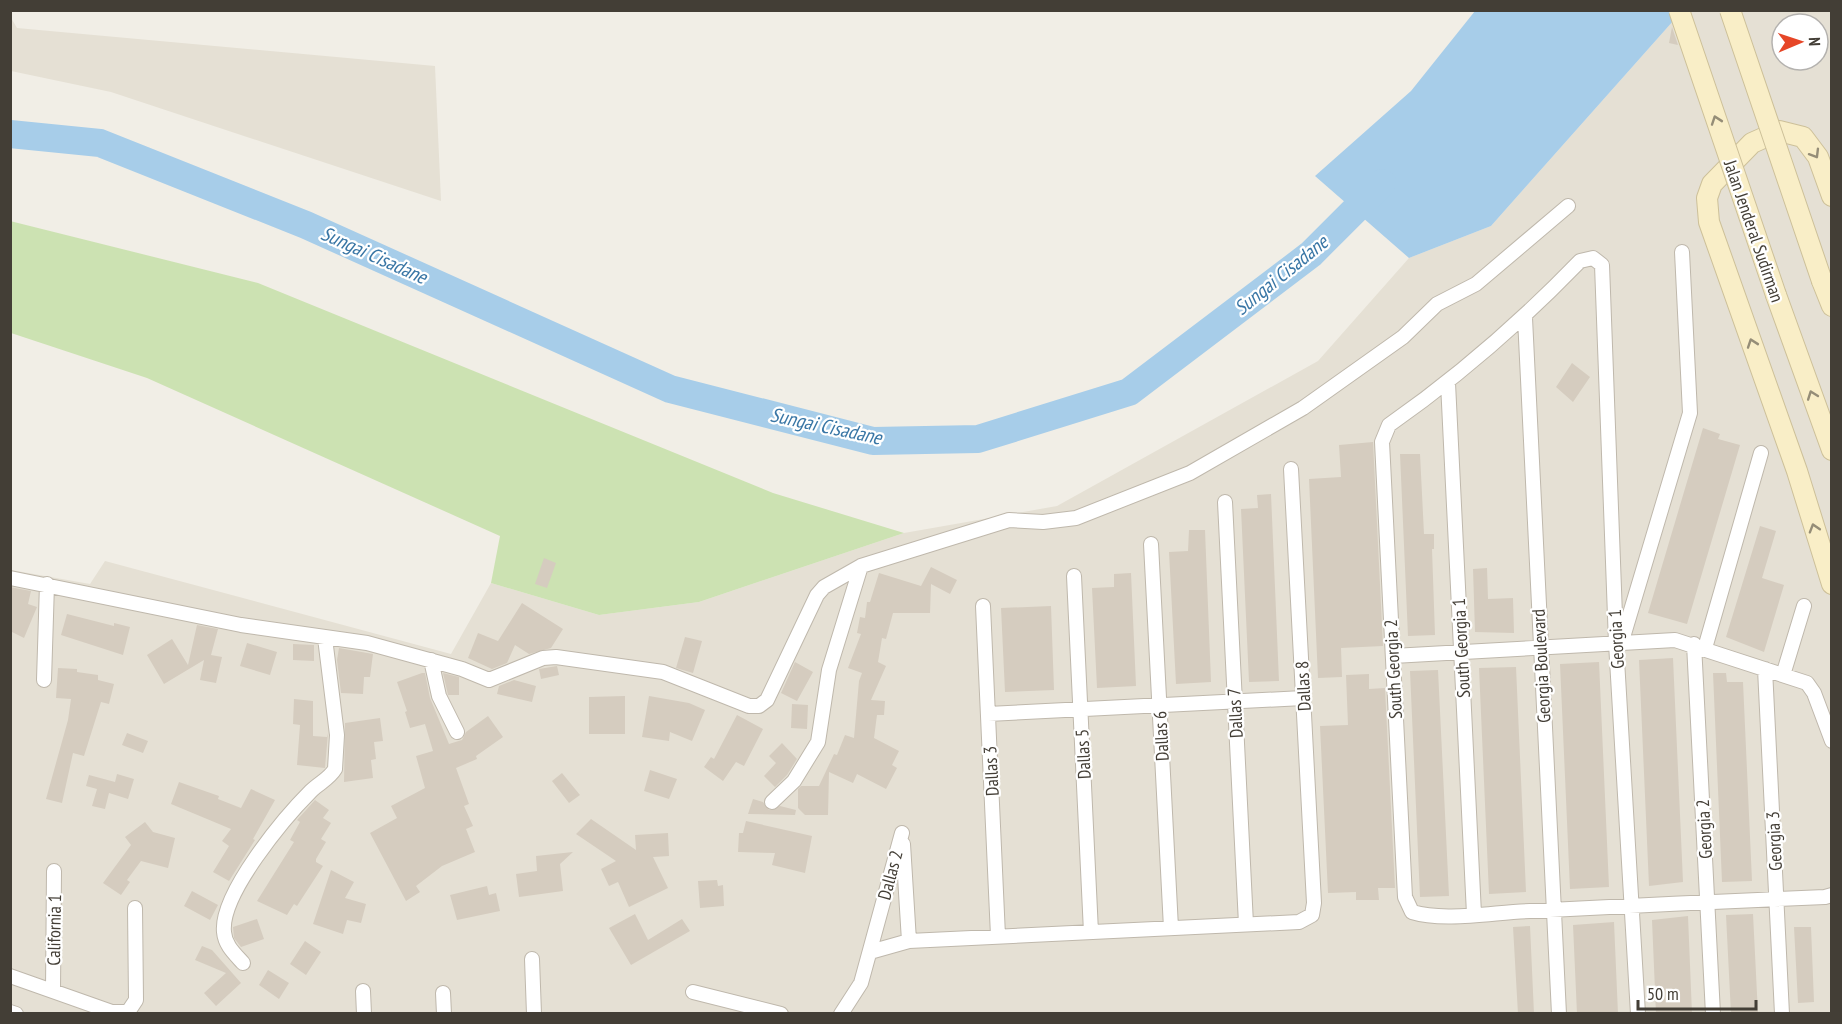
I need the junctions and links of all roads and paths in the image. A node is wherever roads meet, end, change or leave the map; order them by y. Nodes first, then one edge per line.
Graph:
1 (1679, 10) edge
2 (1730, 10) edge
3 (1832, 196) edge
4 (1568, 206) dead end
5 (1682, 252) dead end
6 (1832, 306) edge
7 (1524, 318) junction
8 (1448, 383) junction
9 (1832, 450) edge
10 (1761, 453) dead end
11 (1291, 469) dead end
12 (1225, 502) dead end
13 (1151, 544) dead end
14 (861, 566) junction
15 (1074, 576) dead end
16 (10, 578) edge
17 (47, 584) junction
18 (1832, 584) edge
19 (983, 606) dead end
20 (1804, 606) dead end
21 (325, 638) junction
22 (1618, 644) junction
23 (1700, 646) junction
24 (1540, 648) junction
25 (1461, 652) junction
26 (1393, 656) junction
27 (430, 660) junction
28 (1765, 669) junction
29 (1783, 675) junction
30 (44, 680) dead end
31 (1303, 698) junction
32 (1234, 701) junction
33 (1160, 705) junction
34 (1080, 709) junction
35 (988, 714) junction
36 (458, 732) dead end
37 (1832, 741) edge
38 (772, 802) dead end
39 (54, 871) dead end
40 (1832, 895) edge
41 (1777, 899) junction
42 (1708, 902) junction
43 (1633, 906) junction
44 (135, 908) dead end
45 (1554, 910) junction
46 (1474, 914) junction
47 (1246, 924) junction
48 (1171, 928) junction
49 (1091, 932) junction
50 (999, 936) junction
51 (909, 941) junction
52 (870, 952) junction
53 (532, 959) dead end
54 (243, 963) dead end
55 (10, 975) edge
56 (53, 990) junction
57 (363, 991) dead end
58 (693, 992) dead end
59 (443, 993) dead end
60 (10, 1012) edge
61 (16, 1014) edge
62 (364, 1014) edge
63 (444, 1014) edge
64 (534, 1014) edge
65 (781, 1014) edge
66 (841, 1014) edge
67 (1559, 1014) edge
68 (1638, 1014) edge
69 (1713, 1014) edge
70 (1782, 1014) edge

9 -> 1 main road, Jalan Jenderal Sudirman, bridge
2 - 6 main road, bridge
18 -> 3 main road
4 - 14 street
5 - 22 street, Georgia 1
7 - 8 street
7 - 22 street, Georgia 1
7 - 24 street, Georgia Boulevard
8 - 25 street, South Georgia 1
8 - 26 street, South Georgia 2
10 - 23 street, Georgia 2
11 - 31 street, Dallas 8
12 - 32 street, Dallas 7
13 - 33 street, Dallas 6
14 - 27 street
14 - 38 street
15 - 34 street, Dallas 5
16 - 17 street
17 - 21 street
17 - 30 street
19 - 35 street, Dallas 3
20 - 29 street
21 - 27 street
21 - 54 street
22 - 23 street
22 - 24 street
22 - 43 street, Georgia 1
23 - 28 street
23 - 42 street, Georgia 2
24 - 25 street
24 - 45 street, Georgia Boulevard
25 - 26 street
25 - 46 street, South Georgia 1
26 - 46 street, South Georgia 2
27 - 36 street
28 - 29 street
28 - 41 street, Georgia 3
29 - 37 street
31 - 32 street
31 - 47 street, Dallas 8
32 - 33 street
32 - 47 street, Dallas 7
33 - 34 street
33 - 48 street, Dallas 6
34 - 35 street
34 - 49 street, Dallas 5
35 - 50 street, Dallas 3
39 - 56 street, California 1
40 - 41 street
41 - 42 street
41 - 70 street, Georgia 3
42 - 43 street
42 - 69 street, Georgia 2
43 - 45 street
43 - 68 street, Georgia 1
44 - 56 street
45 - 46 street
45 - 67 street, Georgia Boulevard
47 - 48 street
48 - 49 street
49 - 50 street
50 - 51 street
51 - 52 street
51 - 52 street, Dallas 2
52 - 66 street
53 - 64 street
55 - 56 street
57 - 62 street
58 - 65 street
59 - 63 street
60 - 61 street

